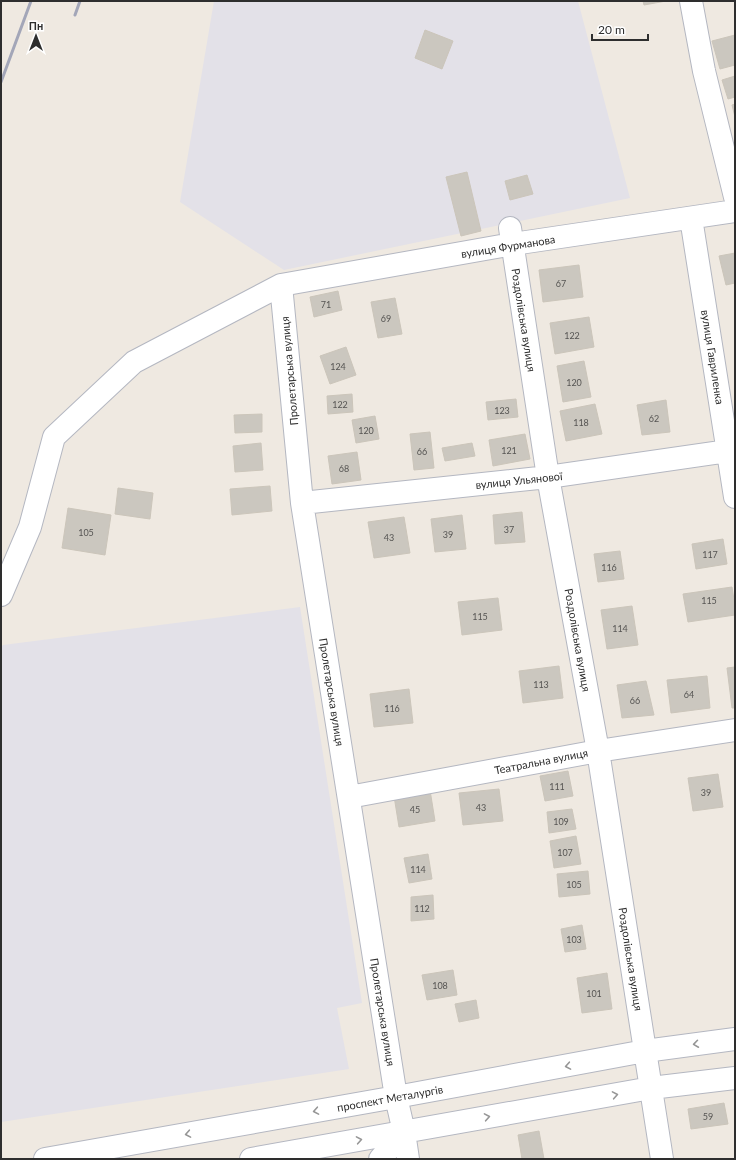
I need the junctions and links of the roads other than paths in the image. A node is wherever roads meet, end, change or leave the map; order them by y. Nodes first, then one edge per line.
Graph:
1 (691, 1) edge
2 (735, 197) edge
3 (735, 211) edge
4 (691, 218) junction
5 (511, 236) junction
6 (281, 285) junction
7 (731, 451) edge
8 (548, 477) junction
9 (735, 497) edge
10 (302, 503) junction
11 (1, 595) edge
12 (735, 730) edge
13 (598, 751) junction
14 (349, 797) junction
15 (735, 1039) edge
16 (645, 1051) junction
17 (735, 1078) edge
18 (650, 1088) junction
19 (396, 1097) junction
20 (404, 1132) junction
21 (45, 1159) edge
22 (252, 1159) edge
23 (380, 1159) edge
24 (408, 1159) edge
25 (662, 1159) edge

1 - 2 street
3 - 4 street, вулиця Фурманова
4 - 5 street, вулиця Фурманова
4 - 7 street, вулиця Гавриленка
5 - 6 street, вулиця Фурманова
5 - 8 street, Роздолівська вулиця
6 - 10 street, Пролетарська вулиця
6 - 11 street, вулиця Фурманова
7 - 8 street, вулиця Ульянової
7 - 9 street, вулиця Гавриленка
8 - 10 street, вулиця Ульянової
8 - 13 street, Роздолівська вулиця
10 - 14 street, Пролетарська вулиця
12 - 13 street, Театральна вулиця
13 - 14 street, Театральна вулиця
13 - 16 street, Роздолівська вулиця
14 - 19 street, Пролетарська вулиця
15 -> 16 street, проспект Металургів
16 - 18 street, Роздолівська вулиця
16 -> 19 street, проспект Металургів
17 - 18 street
20 -> 18 street
18 - 25 street
19 - 20 street, Пролетарська вулиця
19 -> 21 street, проспект Металургів
22 -> 20 street
20 - 23 street
20 - 24 street

